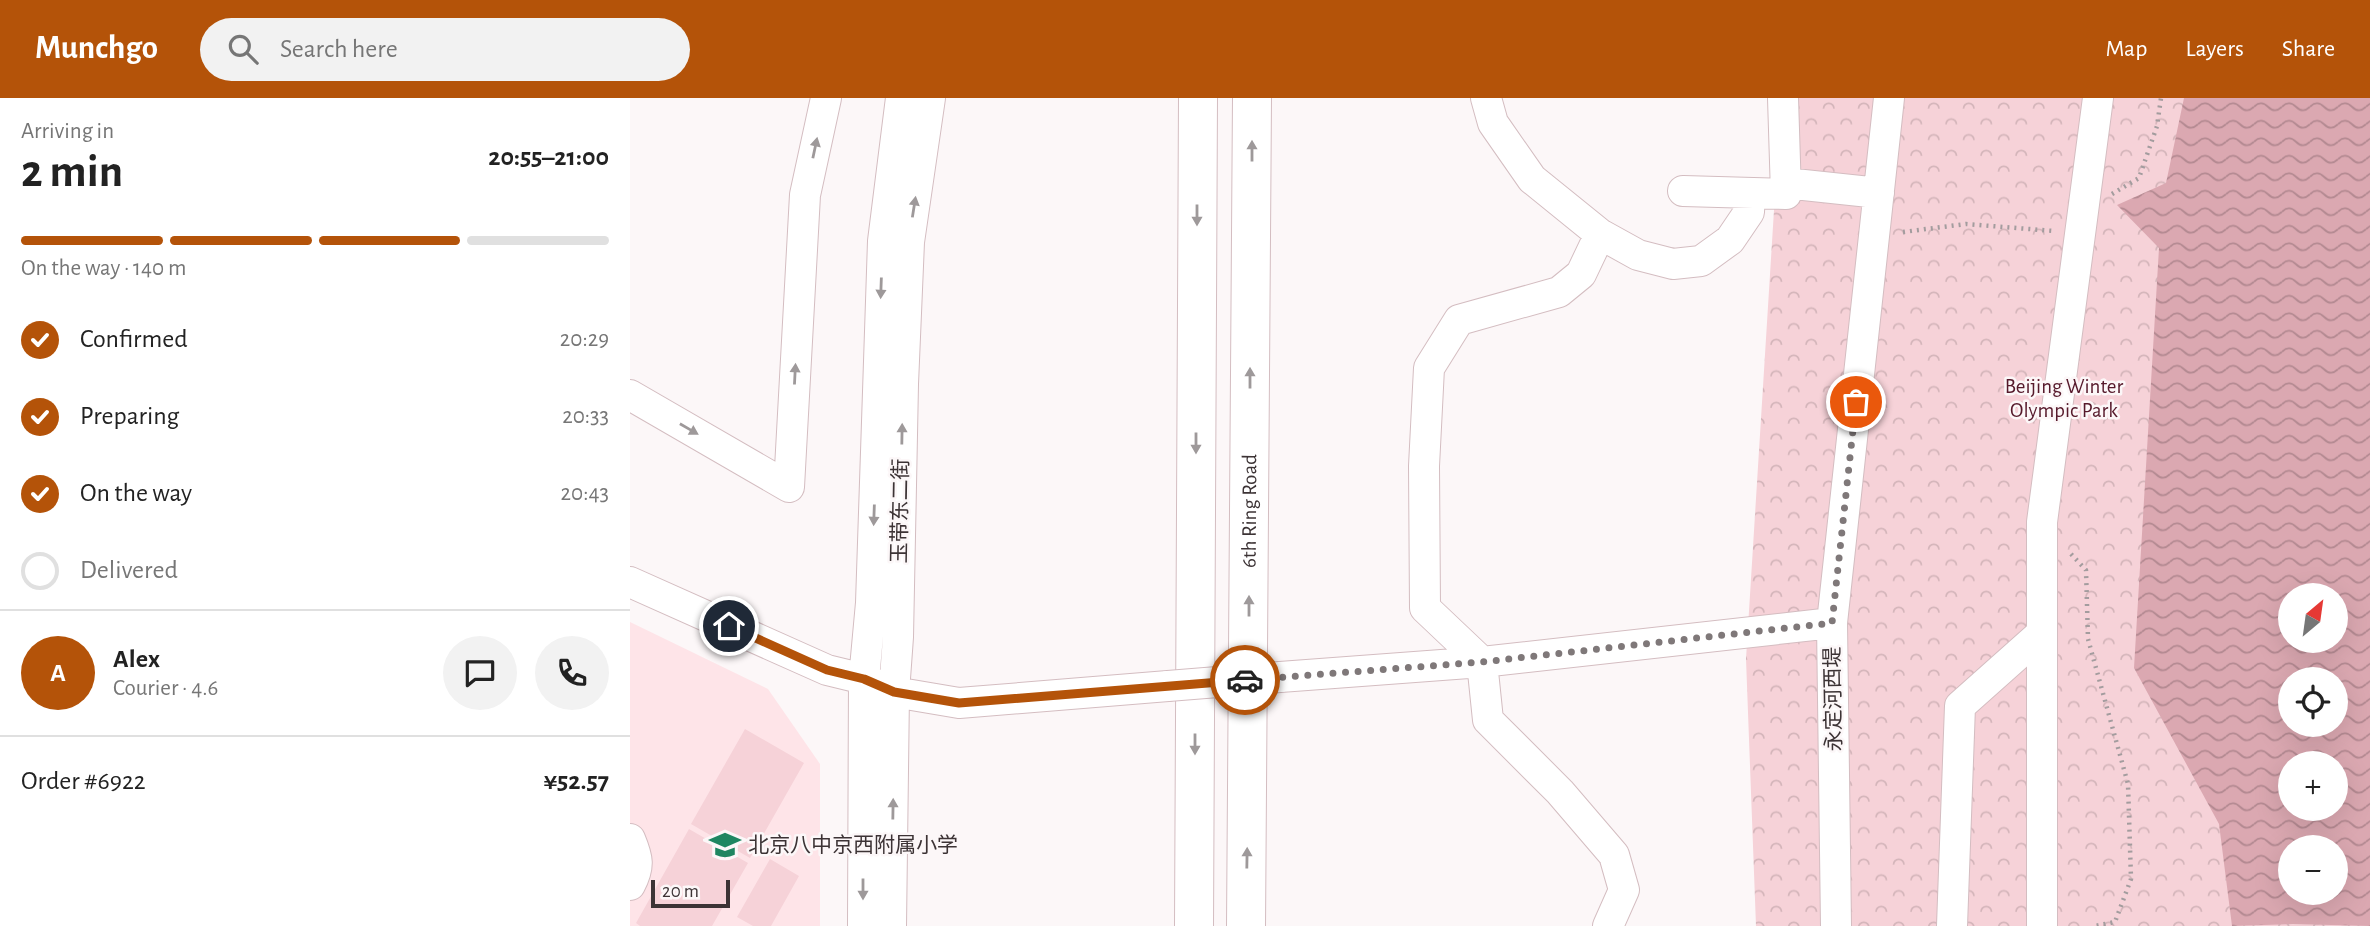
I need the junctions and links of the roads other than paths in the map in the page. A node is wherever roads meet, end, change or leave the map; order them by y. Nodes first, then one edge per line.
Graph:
1 (825, 98) edge
2 (901, 98) edge
3 (930, 98) edge
4 (1198, 98) edge
5 (1252, 98) edge
6 (1486, 98) edge
7 (1783, 98) edge
8 (1889, 98) edge
9 (2098, 98) edge
10 (1785, 183) junction
11 (1683, 191) dead end
12 (1750, 193) junction
13 (1879, 193) junction
14 (1600, 234) junction
15 (630, 395) edge
16 (630, 582) edge
17 (1832, 623) junction
18 (2042, 633) junction
19 (1482, 662) junction
20 (864, 679) junction
21 (894, 692) junction
22 (630, 839) edge
23 (630, 885) edge
24 (863, 926) edge
25 (891, 926) edge
26 (1194, 926) edge
27 (1246, 926) edge
28 (1608, 926) edge
29 (1836, 926) edge
30 (1952, 926) edge
31 (2042, 926) edge

15 -> 1 street
2 -> 20 street, 玉带东二街
21 -> 3 street, 玉带东二街
4 -> 26 highway
27 -> 5 highway, 6th Ring Road
6 - 14 street
7 - 10 street
8 - 13 street, 永定河西堤
9 - 18 street
10 - 12 street
10 - 13 street
11 - 12 street
12 - 14 street
13 - 17 street, 永定河西堤
14 - 19 street
16 - 20 street
17 - 19 street
17 - 29 street, 永定河西堤
18 - 30 street
18 - 31 street
19 - 21 street, bridge
19 - 28 street
20 - 21 street
20 -> 24 street, 玉带东二街
25 -> 21 street, 玉带东二街
22 - 23 street

